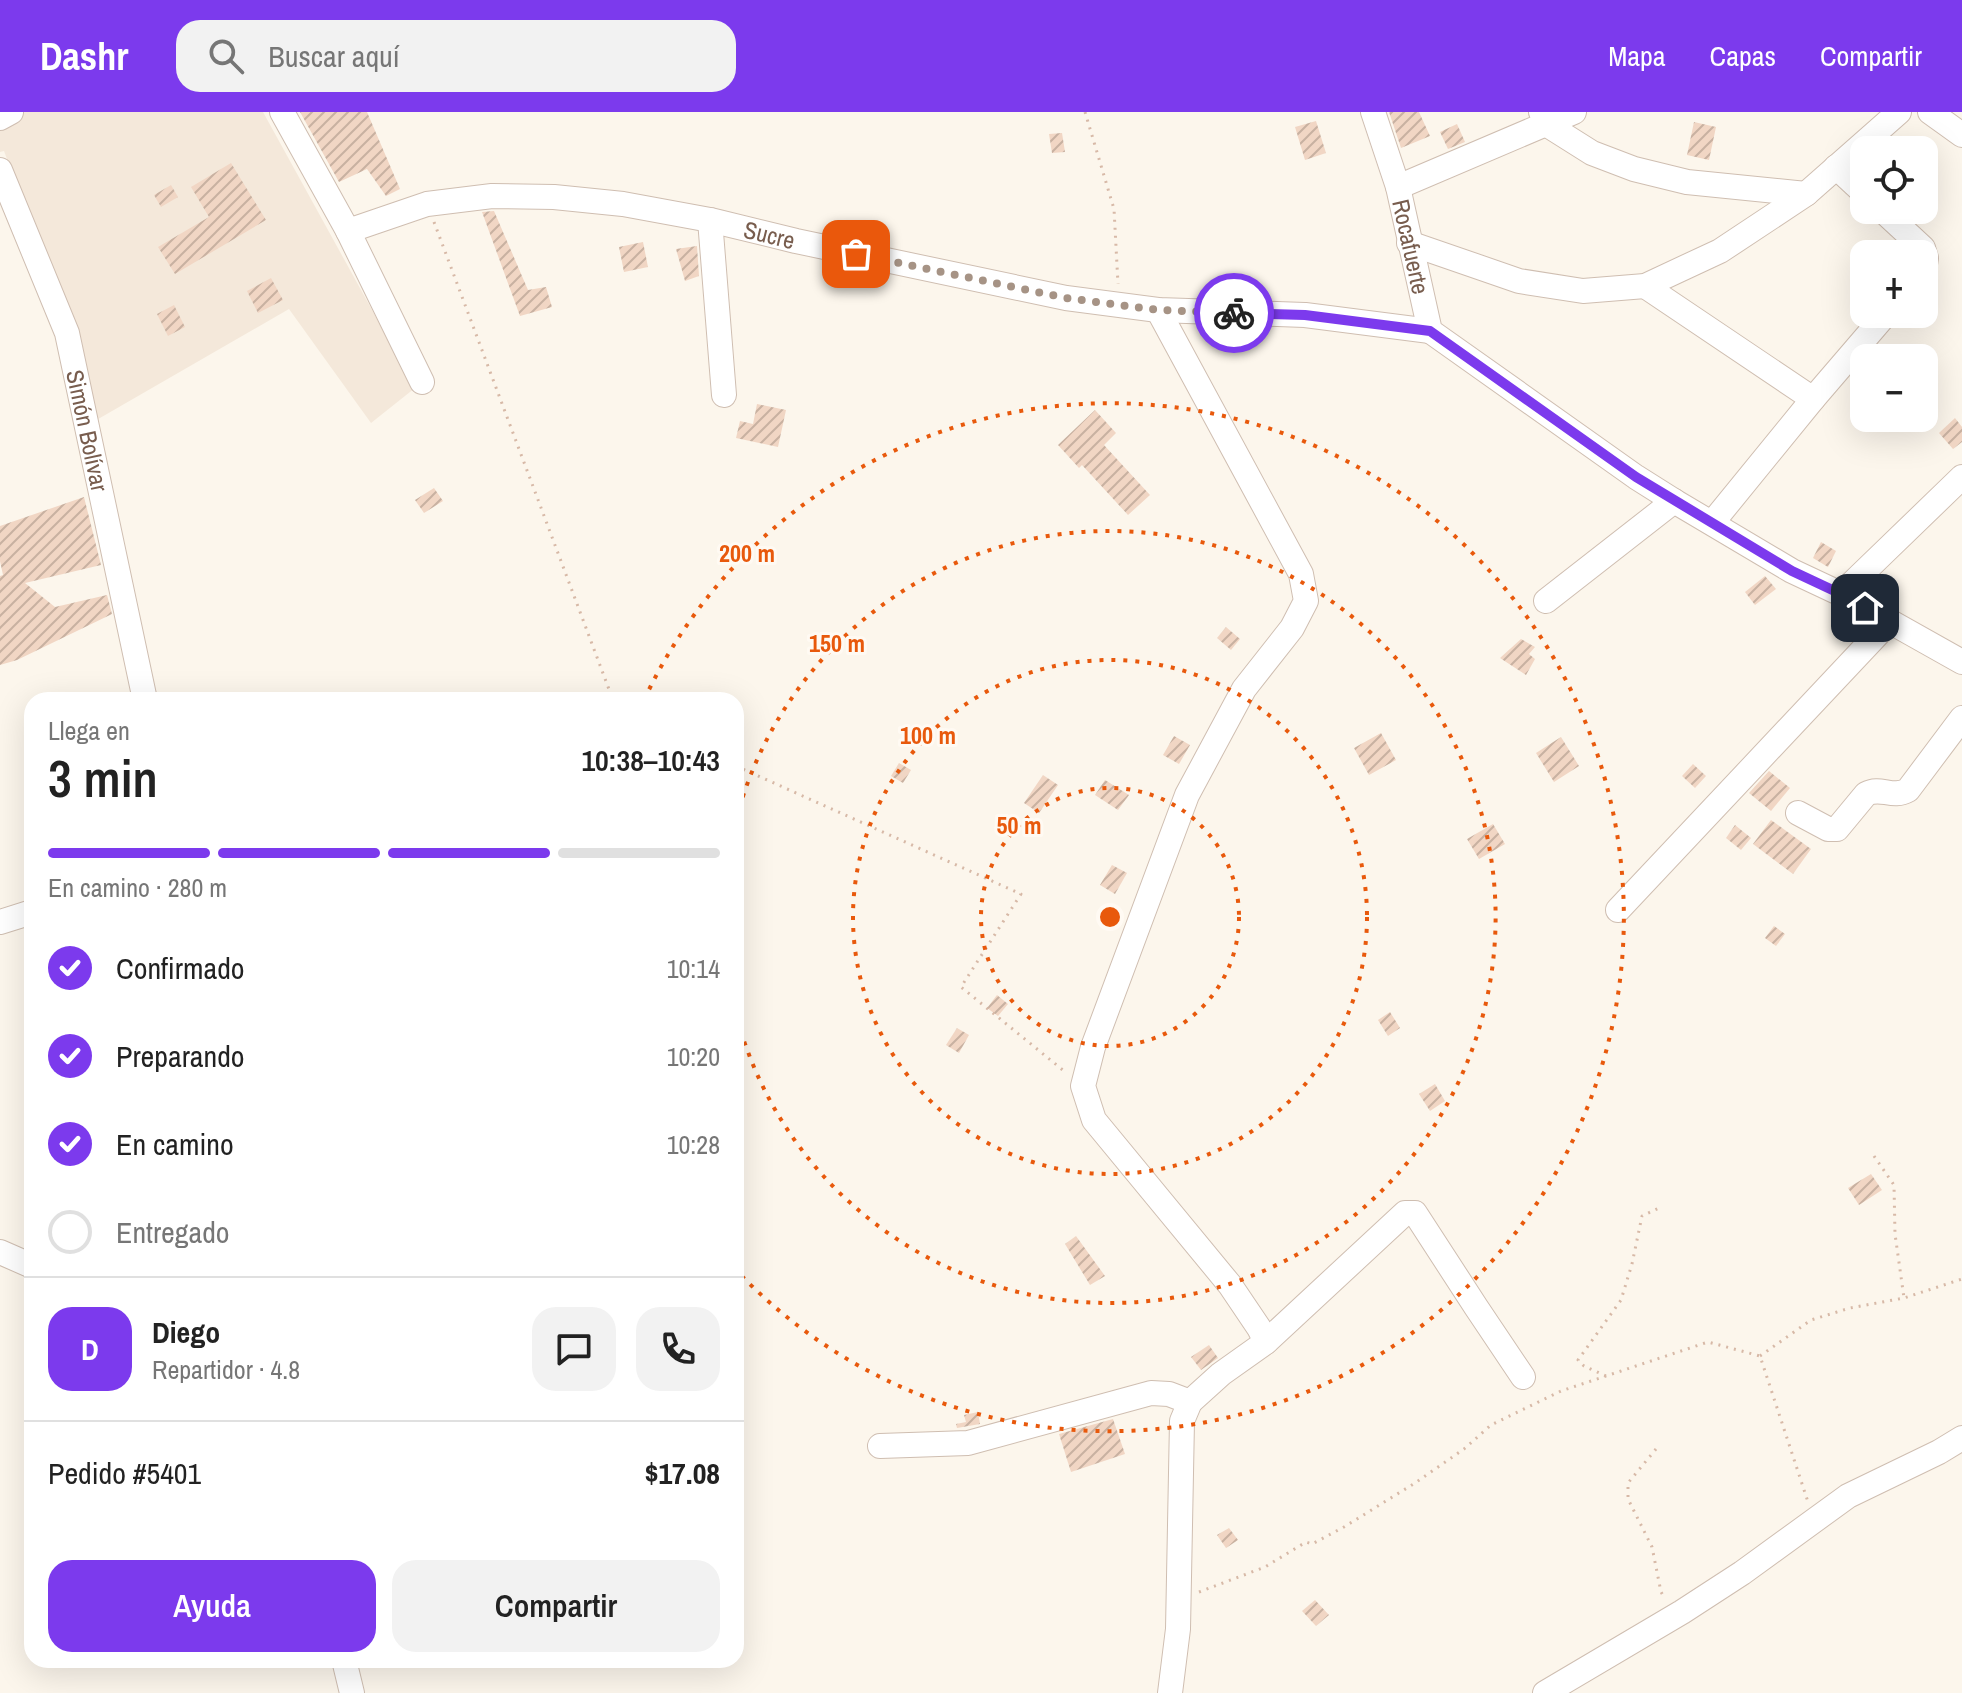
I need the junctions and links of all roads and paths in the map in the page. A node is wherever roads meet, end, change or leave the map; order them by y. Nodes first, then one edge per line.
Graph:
1 (11, 112) edge
2 (282, 112) edge
3 (1085, 112) edge
4 (1373, 112) edge
5 (1574, 112) edge
6 (1899, 112) edge
7 (1930, 112) edge
8 (0, 118) edge
9 (1543, 118) edge
10 (1962, 135) edge
11 (1836, 167) junction
12 (0, 170) edge
13 (1850, 180) edge
14 (1398, 187) junction
15 (1806, 194) junction
16 (427, 204) junction
17 (710, 220) junction
18 (1897, 224) edge
19 (348, 231) junction
20 (1914, 240) edge
21 (1409, 243) junction
22 (1645, 286) junction
23 (1119, 305) junction
24 (1158, 310) junction
25 (1874, 328) edge
26 (1430, 331) junction
27 (422, 382) dead end
28 (724, 395) dead end
29 (1813, 399) junction
30 (1962, 477) edge
31 (1674, 501) junction
32 (1712, 523) junction
33 (1841, 594) junction
34 (1546, 601) dead end
35 (1889, 622) junction
36 (1962, 662) edge
37 (143, 692) edge
38 (610, 692) edge
39 (1962, 718) edge
40 (744, 770) edge
41 (1798, 813) dead end
42 (1618, 910) dead end
43 (24, 914) edge
44 (0, 922) edge
45 (1083, 1086) junction
46 (1874, 1156) dead end
47 (1659, 1208) dead end
48 (0, 1252) edge
49 (24, 1262) edge
50 (1962, 1279) edge
51 (1904, 1298) junction
52 (1266, 1342) junction
53 (1760, 1356) junction
54 (1606, 1376) junction
55 (1523, 1377) dead end
56 (1190, 1402) junction
57 (1962, 1438) edge
58 (880, 1446) dead end
59 (1656, 1449) dead end
60 (1815, 1521) junction
61 (1178, 1601) junction
62 (1676, 1616) junction
63 (346, 1668) edge
64 (352, 1693) edge
65 (1170, 1693) edge
66 (1545, 1693) edge

1 - 8 street
2 - 19 street
3 - 23 path
4 - 14 street, Rocafuerte
5 - 9 street
6 - 11 street
7 - 10 street
9 - 14 street
9 - 15 street
11 - 13 street
11 - 15 street
12 - 37 street, Simón Bolívar
14 - 21 street, Rocafuerte
15 - 22 street
16 - 17 street, Sucre
16 - 19 street, Sucre
16 - 38 path
17 - 23 street, Sucre
17 - 28 street
18 - 20 street
19 - 27 street
21 - 22 street
21 - 26 street, Rocafuerte
22 - 29 street
23 - 24 street, Sucre
24 - 26 street, Sucre
24 - 45 street
25 - 29 street
26 - 31 street
29 - 32 street
30 - 33 street
31 - 32 street
31 - 34 street
32 - 33 street
33 - 35 street
35 - 36 street
35 - 42 street
39 - 41 street
40 - 45 path
43 - 44 street
45 - 52 street
46 - 51 path
47 - 54 path
48 - 49 street
50 - 51 path
51 - 53 path
52 - 55 street
52 - 56 street
53 - 54 path
53 - 60 path
54 - 61 path
56 - 58 street
56 - 61 street
57 - 60 street
59 - 62 path
60 - 62 street
61 - 65 street
62 - 66 street
63 - 64 street

